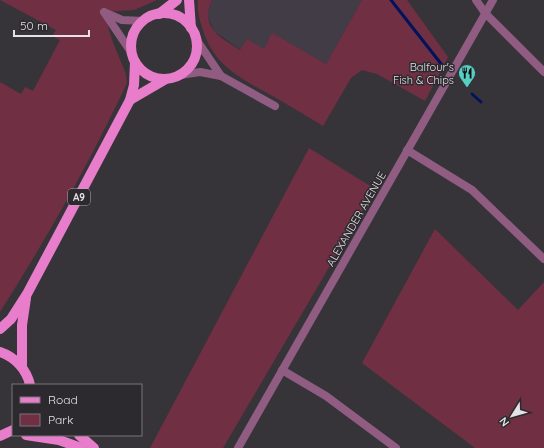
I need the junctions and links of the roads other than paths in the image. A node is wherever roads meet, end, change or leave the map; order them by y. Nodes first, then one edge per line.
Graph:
1 (178, 0) edge
2 (189, 0) edge
3 (476, 0) edge
4 (492, 0) edge
5 (485, 13) junction
6 (159, 14) junction
7 (143, 21) junction
8 (191, 28) junction
9 (196, 39) junction
10 (131, 52) junction
11 (135, 62) junction
12 (544, 72) edge
13 (180, 75) junction
14 (222, 76) junction
15 (166, 79) junction
16 (130, 100) junction
17 (275, 106) dead end
18 (407, 150) junction
19 (544, 259) edge
20 (27, 294) junction
21 (0, 329) edge
22 (0, 352) edge
23 (22, 366) junction
24 (282, 370) junction
25 (30, 384) edge
26 (12, 431) edge
27 (0, 436) edge
28 (33, 436) edge
29 (80, 436) edge
30 (386, 440) junction
31 (81, 448) edge
32 (94, 448) edge
33 (238, 448) edge
34 (380, 448) edge
35 (396, 448) edge

1 - 6 main road
2 - 8 main road
3 - 5 street
4 - 5 street, ALEXANDER AVENUE
5 - 12 street
5 - 18 street, ALEXANDER AVENUE
6 - 7 main road
6 - 8 main road
7 - 10 main road
7 - 10 street
8 - 9 main road
9 - 13 main road
9 - 14 street
10 - 11 main road
11 - 15 main road
11 - 16 main road, A9
13 - 14 street
13 - 15 main road
14 - 17 street
15 - 16 main road
16 - 20 main road, A9
18 - 19 street
18 - 24 street, ALEXANDER AVENUE
20 - 21 main road, A9
20 - 23 main road, A9
22 - 23 main road
23 - 25 main road
24 - 30 street
24 - 33 street, ALEXANDER AVENUE
26 - 27 main road
28 - 31 main road
29 - 32 main road
30 - 34 street
30 - 35 street

